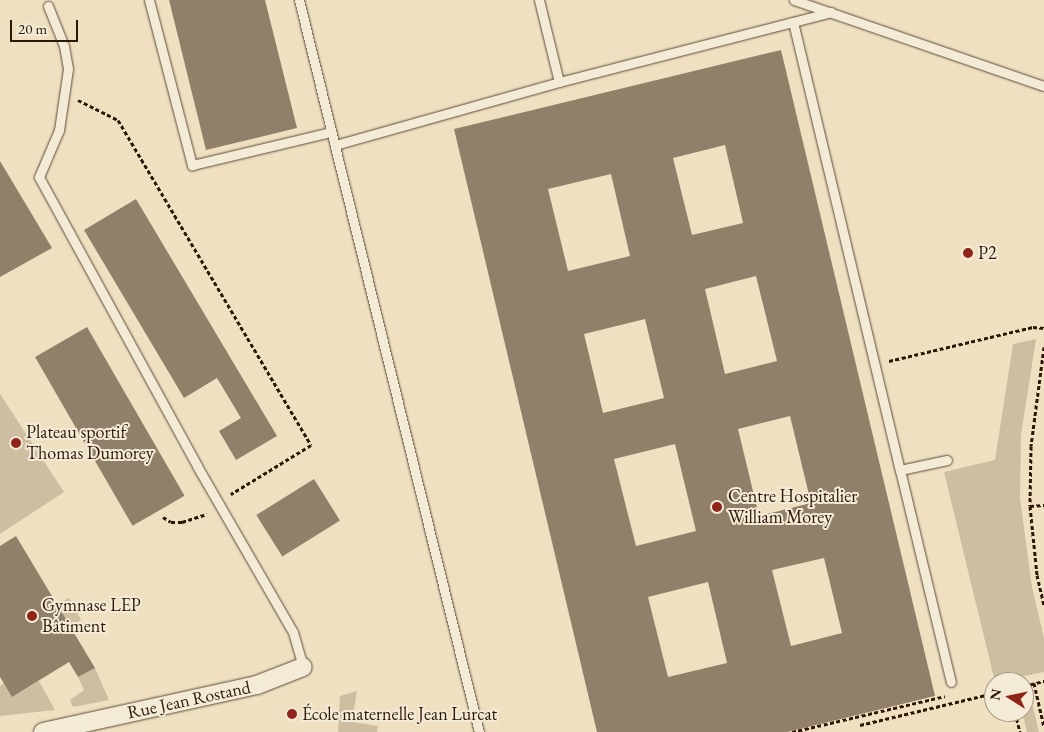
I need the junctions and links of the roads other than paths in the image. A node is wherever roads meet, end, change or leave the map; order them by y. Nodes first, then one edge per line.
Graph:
1 (150, 0) edge
2 (299, 0) edge
3 (539, 0) edge
4 (794, 0) edge
5 (49, 2) edge
6 (831, 12) junction
7 (793, 22) junction
8 (559, 82) junction
9 (1044, 86) edge
10 (331, 132) junction
11 (335, 145) junction
12 (947, 460) dead end
13 (900, 470) junction
14 (303, 667) joint
15 (951, 682) dead end
16 (43, 732) edge
17 (479, 732) edge

1 - 10 lane
2 - 10 lane
3 - 8 lane
4 - 6 lane
5 - 14 lane
6 - 7 lane
6 - 9 lane
7 - 8 lane
7 - 13 lane
8 - 11 lane
10 - 11 lane
11 - 17 lane
12 - 13 lane
13 - 15 lane
14 - 16 street, Rue Jean Rostand

